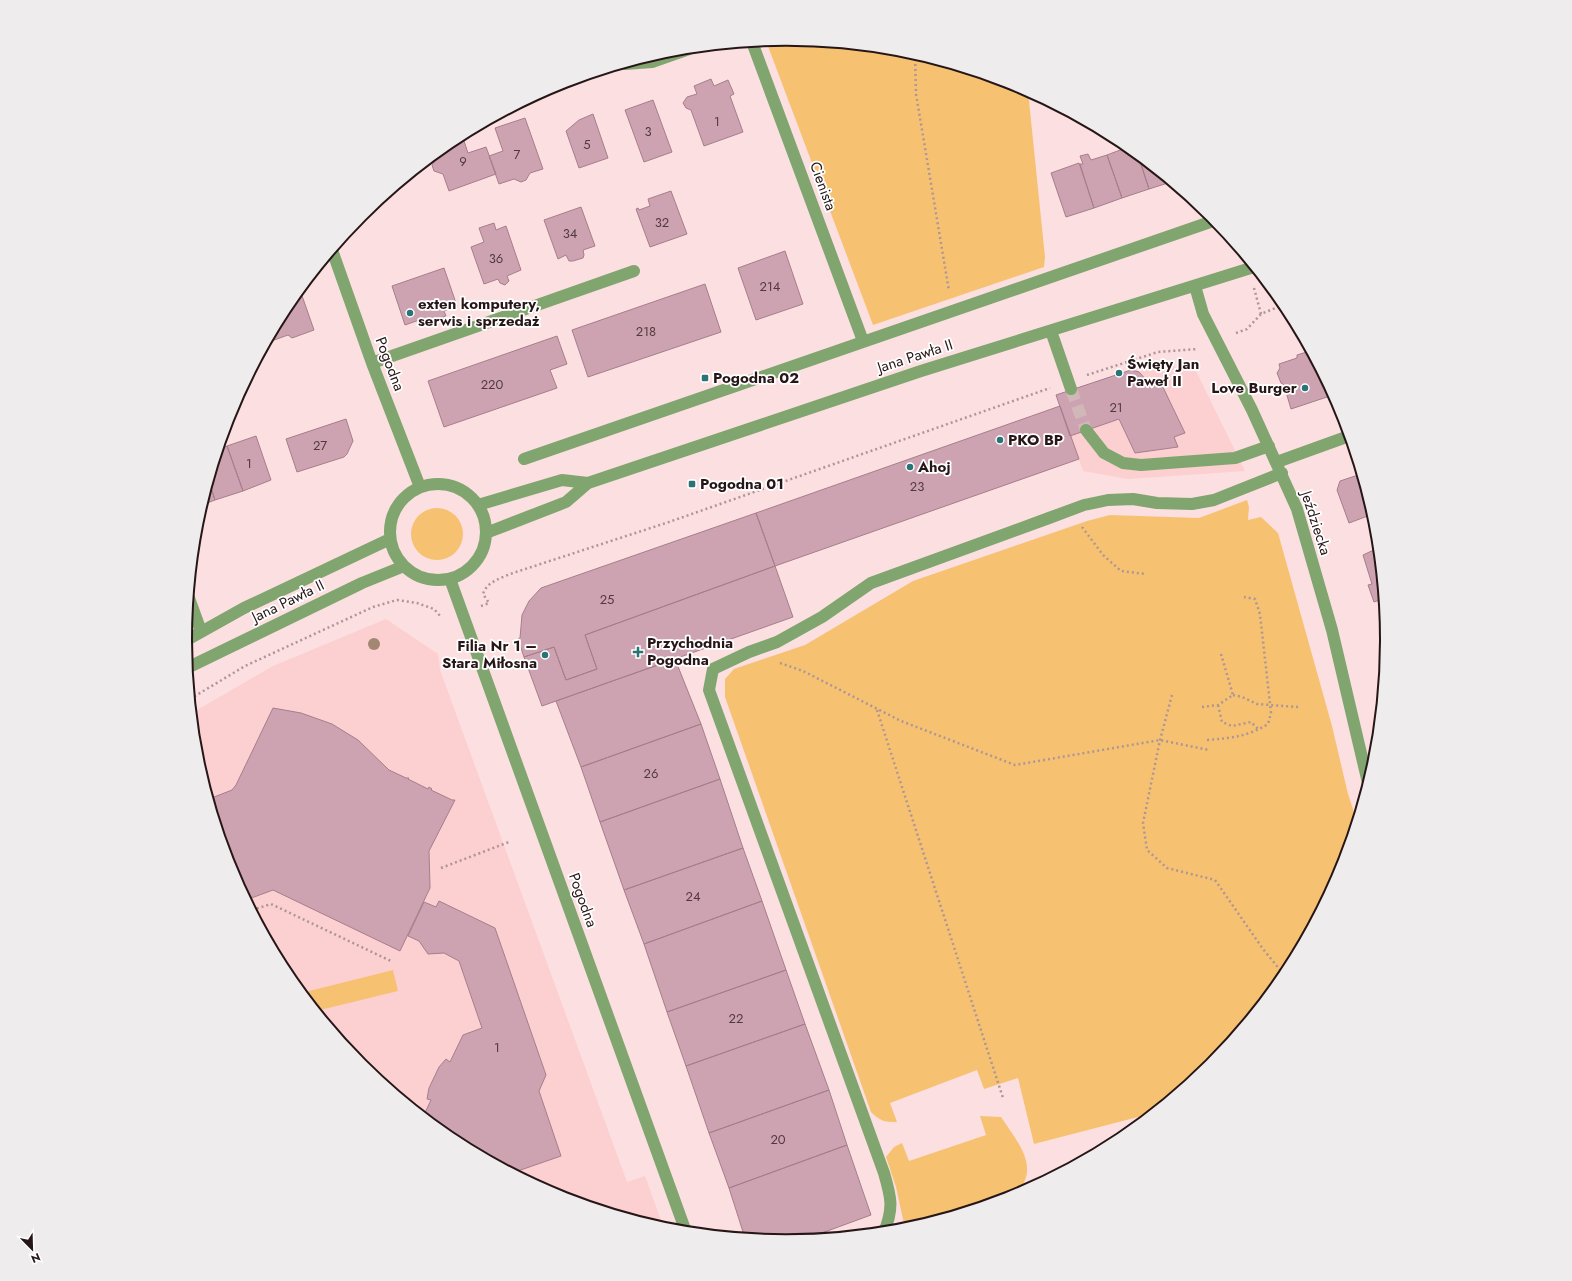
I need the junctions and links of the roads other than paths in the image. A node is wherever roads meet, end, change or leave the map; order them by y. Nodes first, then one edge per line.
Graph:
1 (754, 47) edge
2 (657, 60) edge
3 (648, 62) edge
4 (1208, 223) edge
5 (334, 255) edge
6 (1249, 269) edge
7 (634, 271) dead end
8 (1196, 286) junction
9 (1051, 331) junction
10 (863, 341) junction
11 (372, 363) junction
12 (1070, 385) tunnel mouth
13 (1086, 430) tunnel mouth
14 (1345, 438) edge
15 (1269, 446) junction
16 (524, 459) dead end
17 (1279, 468) junction
18 (588, 483) junction
19 (420, 487) junction
20 (478, 505) junction
21 (486, 533) junction
22 (390, 539) junction
23 (404, 566) junction
24 (450, 579) junction
25 (193, 609) edge
26 (201, 631) junction
27 (192, 637) edge
28 (193, 665) edge
29 (1365, 772) edge
30 (684, 1226) edge
31 (886, 1227) edge

1 - 10 street, Cienista
2 - 3 street
4 - 10 street
5 - 11 street, Pogodna
6 - 8 street, Jana Pawła II
7 - 11 street
8 - 9 street, Jana Pawła II
8 - 15 street, Jeździecka
9 - 12 street
9 - 18 street, Jana Pawła II
10 - 16 street
11 - 19 street, Pogodna
13 - 15 street
14 - 17 street
15 - 17 street, Jeździecka
17 - 29 street, Jeździecka
17 - 31 street
18 - 20 street, Jana Pawła II
18 - 21 street, Jana Pawła II
19 - 20 street
19 - 22 street
20 - 21 street
21 - 24 street
22 - 23 street
22 - 26 street, Jana Pawła II
23 - 24 street
23 - 28 street, Jana Pawła II
24 - 30 street, Pogodna
25 - 26 street
26 - 27 street, Jana Pawła II

